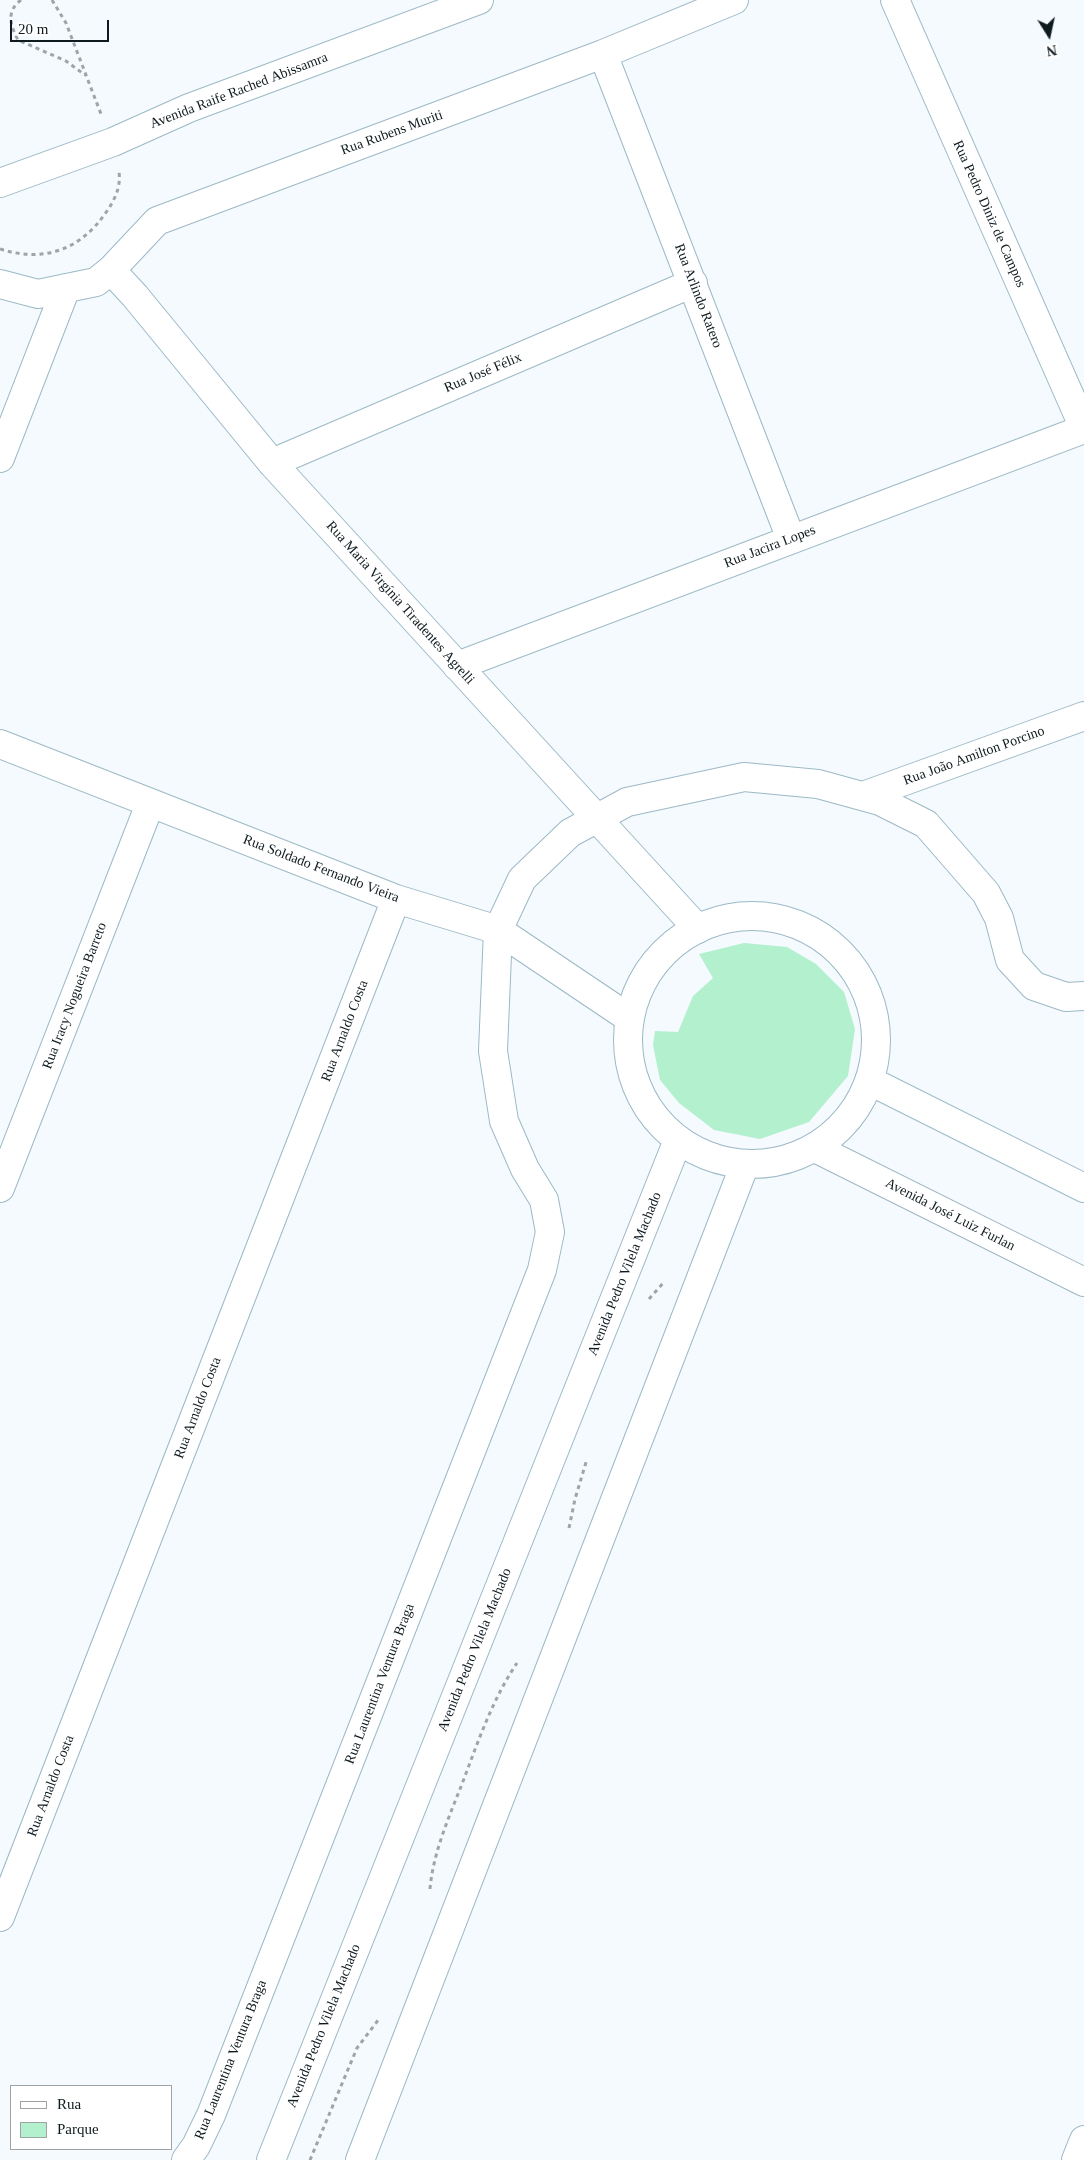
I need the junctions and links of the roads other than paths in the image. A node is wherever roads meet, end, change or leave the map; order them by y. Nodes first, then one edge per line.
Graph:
1 (479, 0) edge
2 (734, 0) edge
3 (895, 0) edge
4 (603, 54) junction
5 (0, 182) edge
6 (111, 270) junction
7 (693, 283) junction
8 (0, 284) edge
9 (66, 288) junction
10 (1084, 428) edge
11 (0, 458) edge
12 (272, 463) junction
13 (792, 539) junction
14 (457, 666) junction
15 (1084, 716) edge
16 (0, 744) edge
17 (863, 796) junction
18 (150, 804) junction
19 (596, 819) junction
20 (396, 899) junction
21 (698, 929) junction
22 (498, 930) junction
23 (1084, 996) edge
24 (629, 1018) junction
25 (870, 1081) junction
26 (678, 1140) junction
27 (815, 1148) junction
28 (745, 1164) junction
29 (0, 1188) edge
30 (1084, 1188) edge
31 (1084, 1282) edge
32 (0, 1918) edge
33 (1084, 2140) edge
34 (186, 2160) edge
35 (271, 2160) edge
36 (360, 2160) edge
37 (1076, 2160) edge

1 - 5 street, Avenida Raife Rached Abissamra
2 - 4 street, Rua Rubens Muriti
3 - 10 street, Rua Pedro Diniz de Campos
4 - 6 street, Rua Rubens Muriti
4 - 7 street, Rua Arlindo Ratero
6 - 9 street, Rua Rubens Muriti
6 - 12 street, Rua Maria Virgínia Tiradentes Agrelli
7 - 12 street, Rua José Félix
7 - 13 street, Rua Arlindo Ratero
8 - 9 street, Rua Rubens Muriti
9 - 11 street
10 - 13 street, Rua Jacira Lopes
12 - 14 street, Rua Maria Virgínia Tiradentes Agrelli
13 - 14 street, Rua Jacira Lopes
14 - 19 street, Rua Maria Virgínia Tiradentes Agrelli
15 - 17 street, Rua João Amilton Porcino
16 - 18 street, Rua Soldado Fernando Vieira
17 - 19 street
17 - 23 street
18 - 20 street, Rua Soldado Fernando Vieira
18 - 29 street, Rua Iracy Nogueira Barreto
19 - 21 street, Rua Maria Virgínia Tiradentes Agrelli
19 - 22 street
20 - 22 street, Rua Soldado Fernando Vieira
20 - 32 street, Rua Arnaldo Costa
21 - 24 street
21 - 25 street
22 - 24 street, Rua Soldado Fernando Vieira
22 - 34 street, Rua Laurentina Ventura Braga
24 - 26 street
25 - 27 street
25 - 30 street
26 - 28 street
26 - 35 street, Avenida Pedro Vilela Machado
27 - 28 street
27 - 31 street, Avenida José Luiz Furlan
28 - 36 street
33 - 37 street

